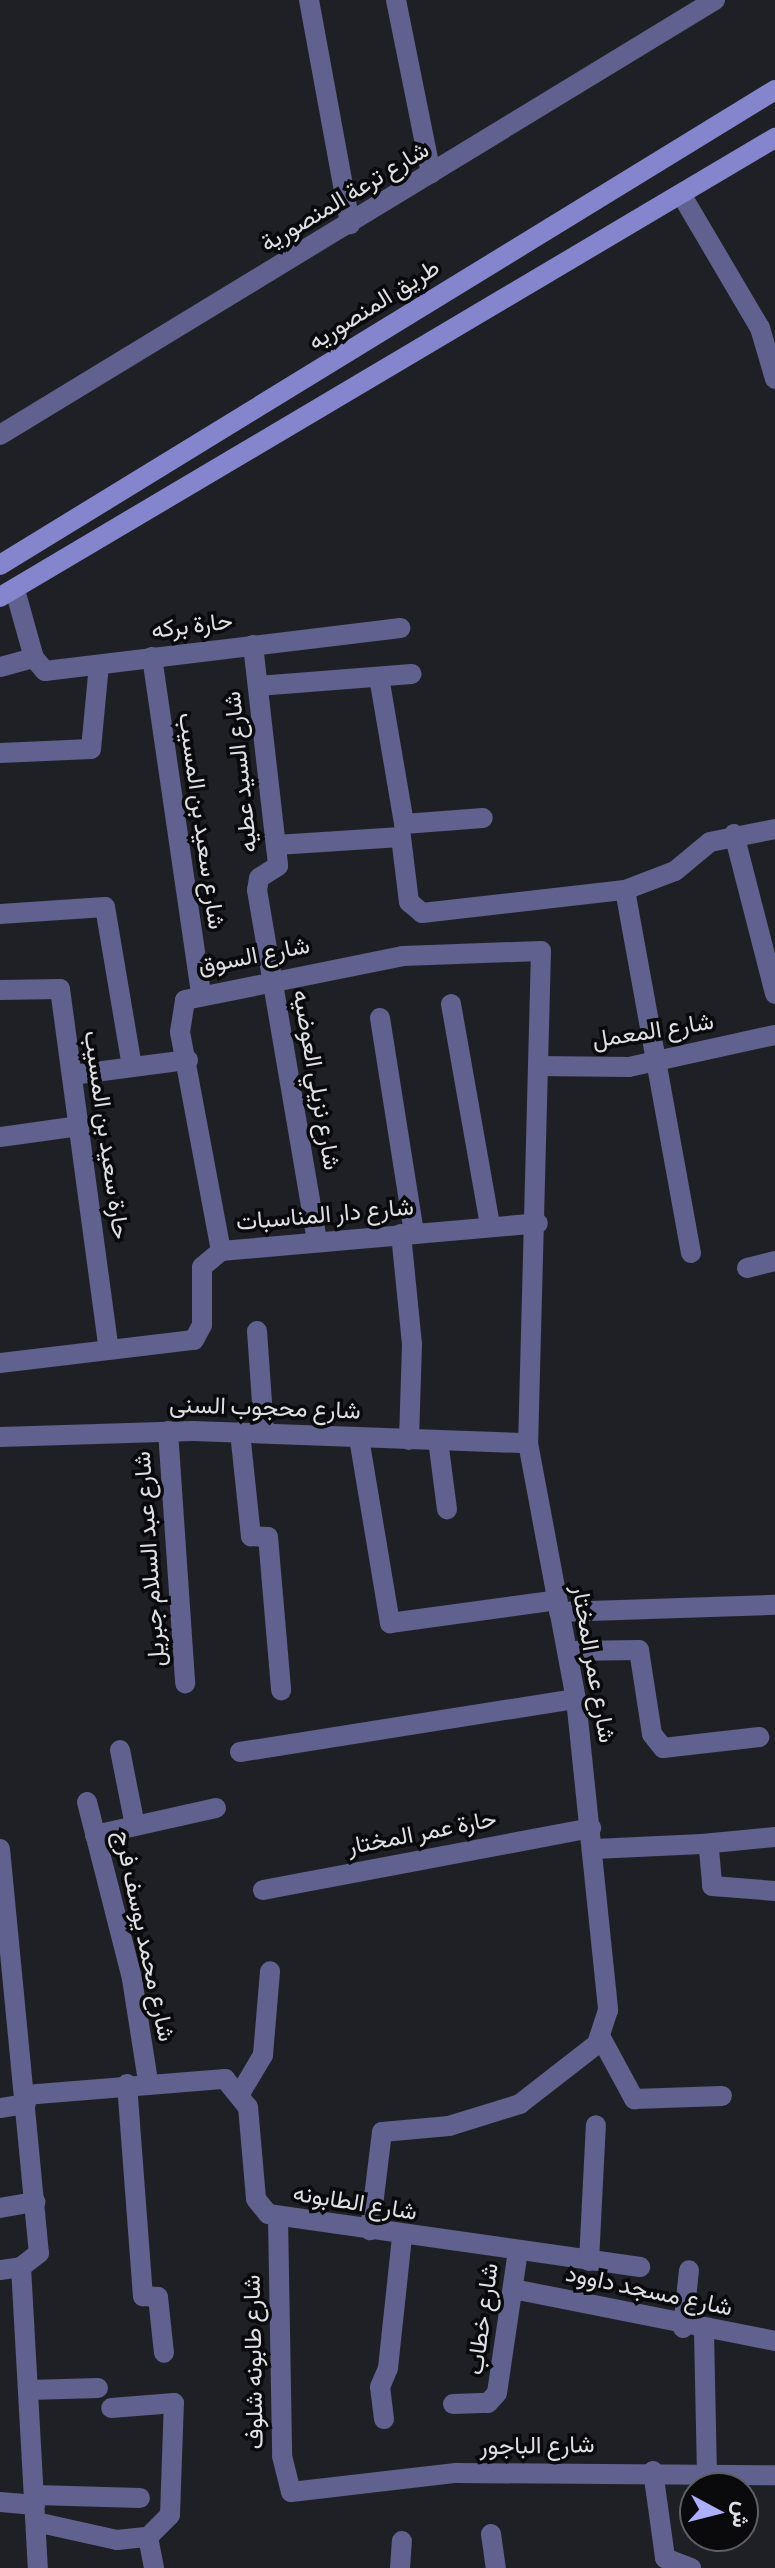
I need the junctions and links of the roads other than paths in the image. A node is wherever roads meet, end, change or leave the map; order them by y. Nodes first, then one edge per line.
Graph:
1 (309, 0) edge
2 (396, 0) edge
3 (715, 0) edge
4 (775, 90) edge
5 (775, 138) edge
6 (431, 174) junction
7 (681, 194) junction
8 (350, 224) junction
9 (775, 379) edge
10 (0, 435) edge
11 (0, 565) edge
12 (7, 593) edge
13 (400, 628) dead end
14 (253, 645) junction
15 (152, 657) junction
16 (34, 658) junction
17 (99, 665) junction
18 (0, 667) edge
19 (412, 674) dead end
20 (379, 677) junction
21 (258, 686) junction
22 (0, 753) edge
23 (483, 818) dead end
24 (775, 829) edge
25 (734, 834) junction
26 (276, 845) junction
27 (625, 890) junction
28 (0, 914) edge
29 (541, 951) joint
30 (271, 977) junction
31 (0, 990) edge
32 (201, 992) junction
33 (775, 994) edge
34 (451, 1004) dead end
35 (380, 1018) dead end
36 (775, 1035) edge
37 (188, 1060) junction
38 (656, 1061) junction
39 (538, 1066) junction
40 (132, 1067) junction
41 (72, 1075) junction
42 (79, 1126) junction
43 (0, 1137) edge
44 (538, 1223) junction
45 (490, 1225) junction
46 (408, 1233) junction
47 (317, 1240) junction
48 (221, 1251) junction
49 (691, 1253) dead end
50 (775, 1261) edge
51 (747, 1268) dead end
52 (257, 1331) dead end
53 (109, 1350) junction
54 (0, 1363) edge
55 (168, 1431) junction
56 (240, 1432) junction
57 (264, 1432) junction
58 (0, 1437) edge
59 (359, 1438) junction
60 (409, 1440) junction
61 (438, 1440) junction
62 (528, 1443) junction
63 (447, 1509) dead end
64 (775, 1605) edge
65 (558, 1606) junction
66 (568, 1651) junction
67 (185, 1683) dead end
68 (281, 1690) dead end
69 (576, 1699) junction
70 (759, 1737) dead end
71 (120, 1750) dead end
72 (240, 1752) dead end
73 (87, 1802) dead end
74 (216, 1808) dead end
75 (135, 1826) junction
76 (95, 1835) junction
77 (775, 1837) edge
78 (593, 1839) junction
79 (702, 1844) junction
80 (0, 1849) edge
81 (263, 1890) dead end
82 (775, 1891) edge
83 (2, 1896) edge
84 (270, 1971) dead end
85 (600, 2036) junction
86 (137, 2083) junction
87 (241, 2092) junction
88 (722, 2096) dead end
89 (26, 2099) junction
90 (0, 2108) edge
91 (596, 2125) dead end
92 (35, 2202) junction
93 (0, 2208) edge
94 (278, 2217) junction
95 (370, 2230) junction
96 (402, 2237) junction
97 (518, 2251) junction
98 (589, 2261) junction
99 (640, 2267) dead end
100 (10, 2268) edge
101 (689, 2270) dead end
102 (513, 2289) junction
103 (683, 2328) junction
104 (704, 2332) junction
105 (775, 2341) edge
106 (164, 2353) dead end
107 (98, 2388) dead end
108 (29, 2390) junction
109 (453, 2404) dead end
110 (111, 2408) dead end
111 (384, 2419) dead end
112 (653, 2471) junction
113 (707, 2471) junction
114 (775, 2475) edge
115 (302, 2492) joint
116 (140, 2498) dead end
117 (0, 2502) edge
118 (36, 2507) junction
119 (491, 2534) dead end
120 (148, 2537) junction
121 (402, 2541) dead end
122 (38, 2568) edge
123 (154, 2568) edge
124 (400, 2568) edge
125 (496, 2568) edge
126 (691, 2568) edge

1 - 8 street
2 - 6 street
3 - 6 street, شارع ترعة المنصورية
4 - 11 main road, طريق المنصوريه
5 - 7 main road
6 - 8 street, شارع ترعة المنصورية
7 - 9 street
7 - 12 main road
8 - 10 street, شارع ترعة المنصورية
12 - 16 street
13 - 14 street, حارة بركه
14 - 15 street, حارة بركه
14 - 21 street, شارع السيد عطيه
15 - 17 street, حارة بركه
15 - 32 street, شارع سعيد بن المسيب
16 - 17 street, حارة بركه
16 - 18 street
17 - 22 street
19 - 20 street
20 - 21 street
20 - 23 street
21 - 26 street, شارع السيد عطيه
24 - 25 street
25 - 27 street
25 - 33 street
26 - 27 street
26 - 30 street, شارع السيد عطيه
27 - 38 street
28 - 40 street
29 - 30 street, شارع السوق
29 - 39 street, شارع عمر المختار
30 - 32 street, شارع السوق
30 - 47 street, شارع نزيلي العوضيه
31 - 41 street, حارة سعيد بن المسيب
32 - 37 street, شارع السوق
34 - 45 street
35 - 46 street
36 - 38 street, شارع المعمل
37 - 40 street
37 - 48 street, شارع السوق
38 - 39 street, شارع المعمل
38 - 49 street
39 - 44 street, شارع عمر المختار
40 - 41 street
41 - 42 street, حارة سعيد بن المسيب
42 - 43 street
42 - 53 street, حارة سعيد بن المسيب
44 - 45 street, شارع دار المناسبات
44 - 62 street, شارع عمر المختار
45 - 46 street, شارع دار المناسبات
46 - 47 street, شارع دار المناسبات
46 - 60 street
47 - 48 street, شارع دار المناسبات
48 - 53 street, شارع دار المناسبات
50 - 51 street
52 - 57 street
53 - 54 street, شارع دار المناسبات
55 - 56 street, شارع محجوب السنى
55 - 58 street, شارع محجوب السنى
55 - 67 street, شارع عبد السلام جبريل
56 - 57 street, شارع محجوب السنى
56 - 68 street
57 - 59 street, شارع محجوب السنى
59 - 60 street, شارع محجوب السنى
59 - 65 street
60 - 61 street, شارع محجوب السنى
61 - 62 street, شارع محجوب السنى
61 - 63 street
62 - 65 street, شارع عمر المختار
64 - 65 street
65 - 66 street, شارع عمر المختار
66 - 69 street, شارع عمر المختار
66 - 70 street
69 - 72 street
69 - 78 street, شارع عمر المختار
71 - 75 street
73 - 76 street, شارع محمد يوسف فرج
74 - 75 street
75 - 76 street
76 - 86 street, شارع محمد يوسف فرج
77 - 79 street, حارة عمر المختار
78 - 79 street, حارة عمر المختار
78 - 81 street, حارة عمر المختار
78 - 85 street, شارع عمر المختار
79 - 82 street
80 - 83 street
83 - 89 street
84 - 87 street
85 - 88 street
85 - 95 street
86 - 87 street
86 - 89 street
86 - 106 street, شارع محمد يوسف فرج
87 - 94 street, شارع الطابونه
89 - 90 street
89 - 92 street
91 - 98 street
92 - 93 street
92 - 100 street
94 - 95 street, شارع الطابونه
94 - 115 street, شارع طابونه شلوف
95 - 96 street, شارع الطابونه
96 - 97 street, شارع الطابونه
96 - 111 street
97 - 98 street, شارع الطابونه
97 - 102 street, شارع خطاب
98 - 99 street, شارع الطابونه
100 - 108 street
101 - 103 street
102 - 103 street, شارع مسجد داوود
102 - 109 street, شارع خطاب
103 - 104 street, شارع مسجد داوود
104 - 105 street, شارع مسجد داوود
104 - 113 street
107 - 108 street
108 - 118 street
110 - 120 street
112 - 113 street, شارع الباجور
112 - 115 street, شارع الباجور
112 - 126 street
113 - 114 street, شارع الباجور
116 - 118 street
117 - 118 street
118 - 120 street
118 - 122 street
119 - 125 street
120 - 123 street
121 - 124 street

